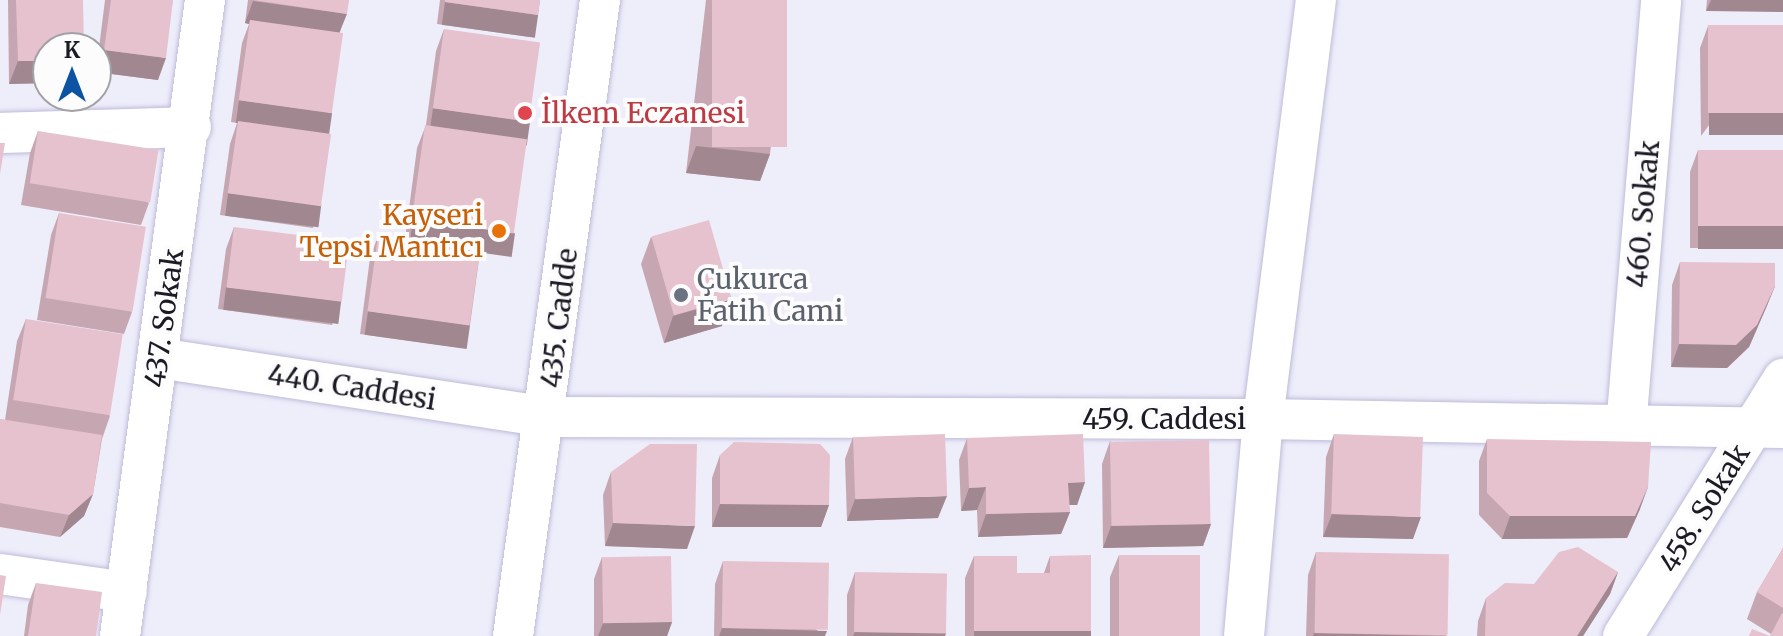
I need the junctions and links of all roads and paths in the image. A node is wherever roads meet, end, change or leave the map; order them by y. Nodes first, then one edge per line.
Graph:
1 (205, 0) edge
2 (600, 0) edge
3 (1316, 0) edge
4 (1661, 0) edge
5 (191, 127) junction
6 (0, 133) edge
7 (158, 358) junction
8 (1783, 379) edge
9 (546, 417) junction
10 (1263, 419) junction
11 (1626, 428) junction
12 (1769, 428) edge
13 (0, 574) edge
14 (127, 592) junction
15 (120, 636) edge
16 (513, 636) edge
17 (1244, 636) edge
18 (1623, 636) edge

1 - 5 street, 437. Sokak
2 - 9 street, 435. Cadde
3 - 10 street
4 - 11 street, 460. Sokak
5 - 6 street
5 - 7 street, 437. Sokak
7 - 9 street, 440. Caddesi
7 - 14 street, 437. Sokak
8 - 12 street, 458. Sokak
9 - 10 street, 459. Caddesi
9 - 16 street, 435. Cadde
10 - 11 street, 459. Caddesi
10 - 17 street
11 - 12 street, 459. Caddesi
12 - 18 street, 458. Sokak
13 - 14 street
14 - 15 street, 437. Sokak

